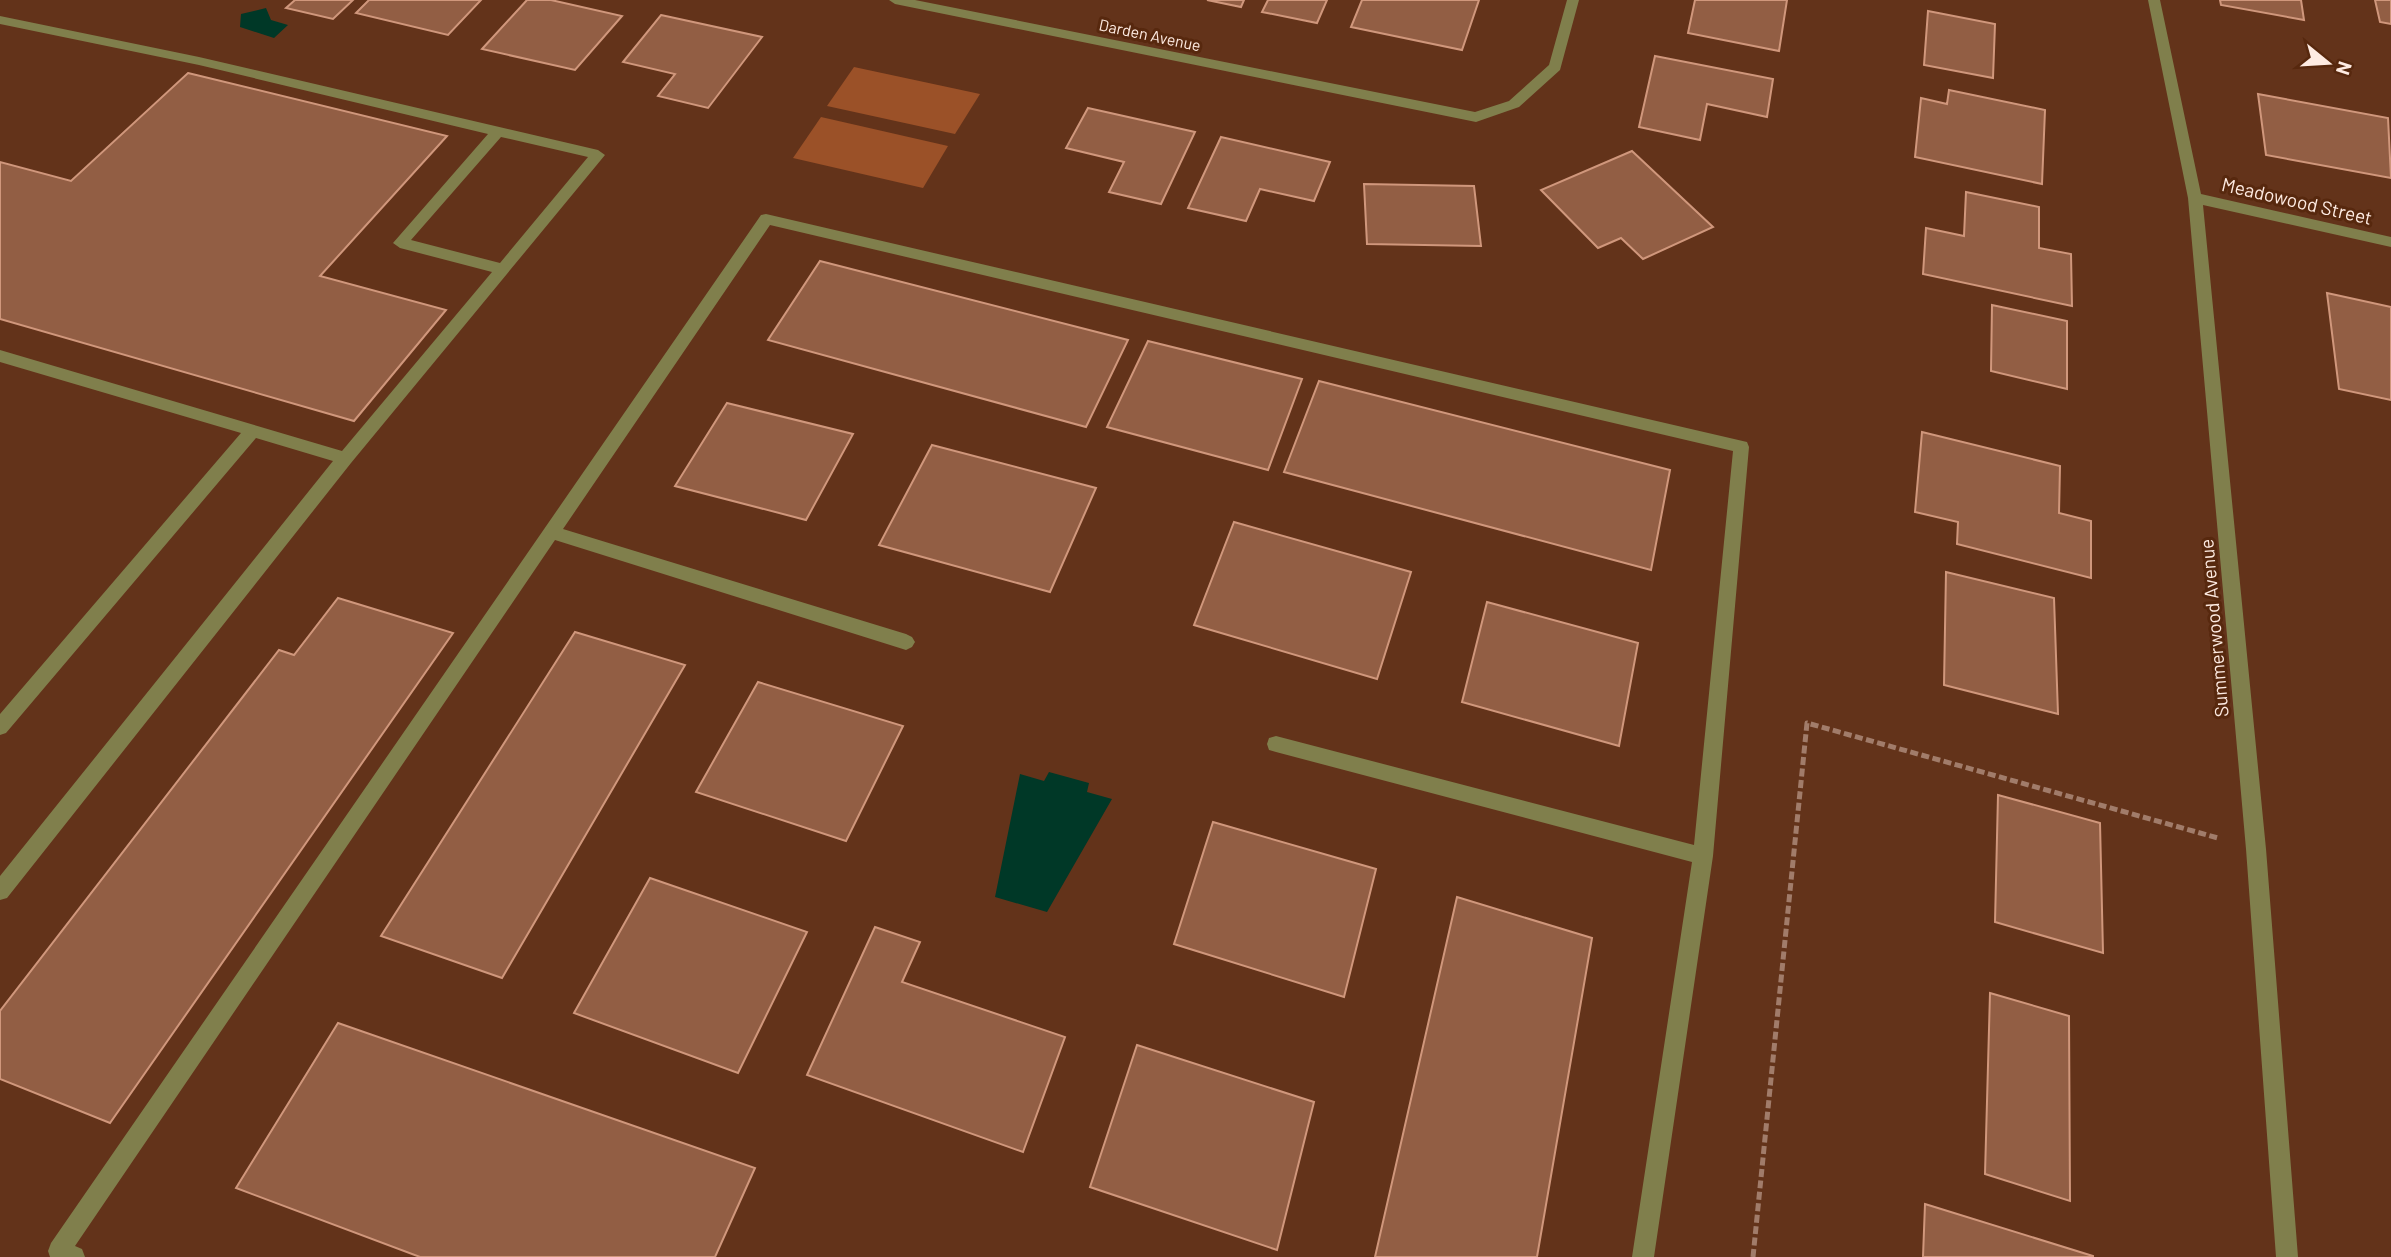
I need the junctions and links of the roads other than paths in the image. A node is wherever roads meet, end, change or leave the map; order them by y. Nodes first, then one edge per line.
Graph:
1 (895, 0) edge
2 (1573, 0) edge
3 (2154, 0) edge
4 (0, 20) edge
5 (497, 132) junction
6 (2195, 198) junction
7 (2391, 242) edge
8 (503, 269) junction
9 (0, 356) edge
10 (253, 430) junction
11 (345, 458) junction
12 (551, 532) junction
13 (906, 642) dead end
14 (0, 727) edge
15 (1276, 744) dead end
16 (1703, 856) junction
17 (0, 891) edge
18 (74, 1257) edge
19 (1643, 1257) edge
20 (2287, 1257) edge

1 - 2 street, Darden Avenue
3 - 6 street, Summerwood Avenue
4 - 5 street
5 - 8 street
5 - 8 street
6 - 7 street, Meadowood Street
6 - 20 street, Summerwood Avenue
8 - 11 street
9 - 10 street
10 - 11 street
10 - 14 street
11 - 17 street
12 - 13 street
12 - 16 street
12 - 18 street
15 - 16 street
16 - 19 street

